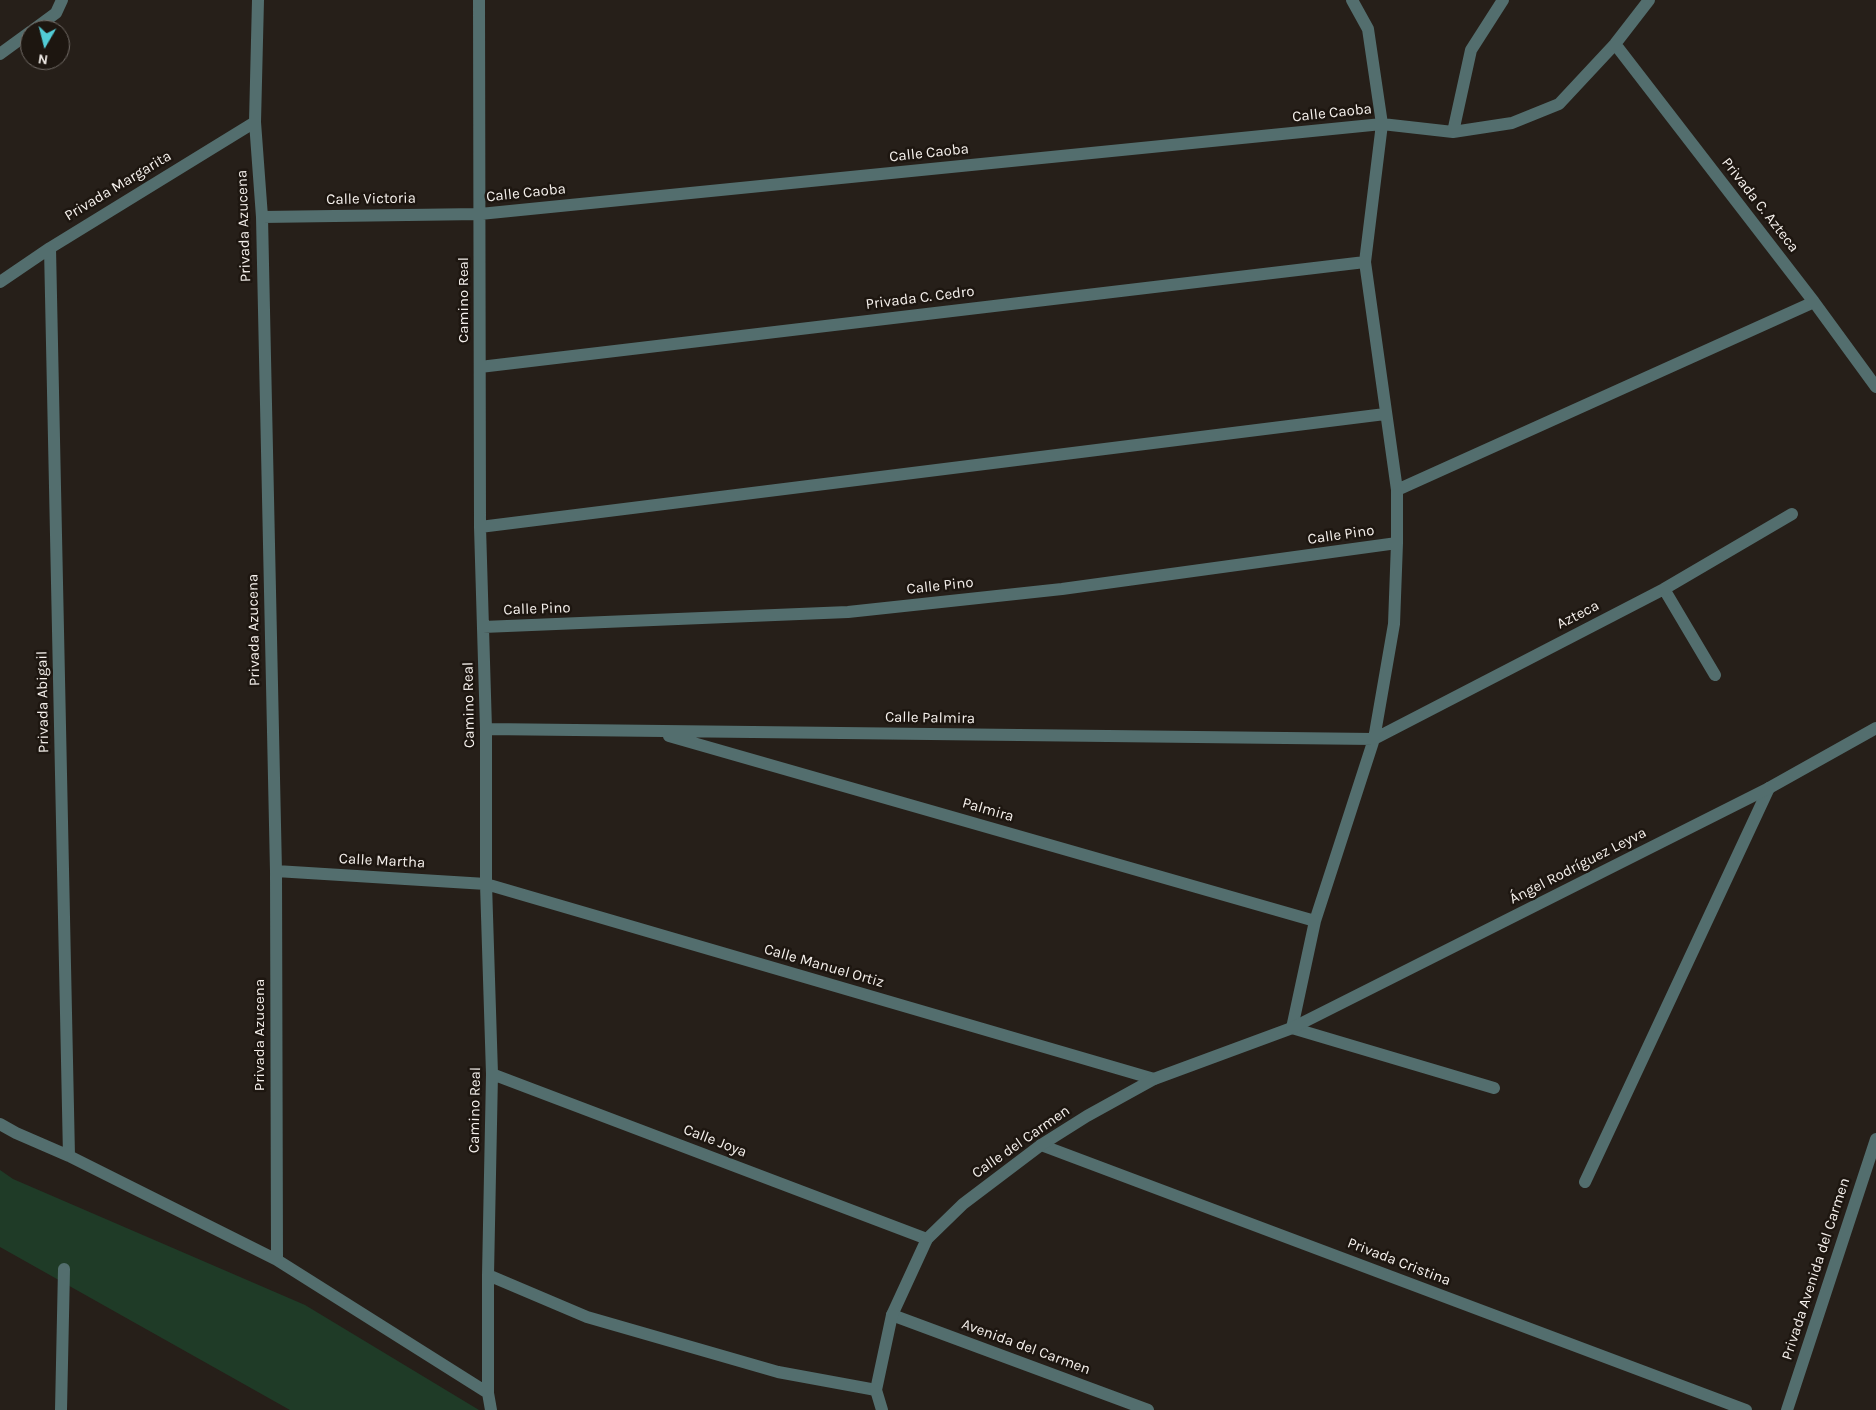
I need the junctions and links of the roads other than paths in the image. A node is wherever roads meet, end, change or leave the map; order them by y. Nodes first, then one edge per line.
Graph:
1 (62, 0) edge
2 (258, 0) edge
3 (479, 0) edge
4 (1352, 0) edge
5 (1503, 0) edge
6 (1649, 0) edge
7 (46, 20) edge
8 (20, 39) edge
9 (1615, 44) junction
10 (0, 54) edge
11 (255, 122) junction
12 (1382, 124) junction
13 (1453, 132) junction
14 (480, 214) junction
15 (262, 217) junction
16 (50, 248) junction
17 (1365, 262) junction
18 (0, 282) edge
19 (1814, 302) junction
20 (480, 367) junction
21 (1876, 387) edge
22 (1385, 414) junction
23 (1397, 490) junction
24 (1792, 514) dead end
25 (480, 528) junction
26 (1397, 543) junction
27 (1664, 589) junction
28 (483, 627) junction
29 (1715, 675) dead end
30 (1876, 728) edge
31 (486, 729) junction
32 (652, 731) junction
33 (1374, 739) junction
34 (1768, 788) junction
35 (276, 872) junction
36 (486, 884) junction
37 (1315, 921) junction
38 (1292, 1028) junction
39 (492, 1074) junction
40 (1154, 1079) junction
41 (1494, 1088) dead end
42 (0, 1124) edge
43 (16, 1133) junction
44 (0, 1136) edge
45 (1876, 1139) edge
46 (1042, 1145) junction
47 (69, 1156) junction
48 (1585, 1182) dead end
49 (927, 1239) junction
50 (277, 1260) junction
51 (64, 1269) dead end
52 (488, 1276) junction
53 (892, 1314) junction
54 (876, 1390) junction
55 (488, 1393) junction
56 (60, 1410) edge
57 (491, 1410) edge
58 (882, 1410) edge
59 (1148, 1410) edge
60 (1746, 1410) edge
61 (1787, 1410) edge

1 - 7 street
2 - 11 street, Privada Azucena
3 - 14 street, Camino Real
4 - 12 street
5 - 13 street
6 - 9 street, Calle Caoba
8 - 10 street
9 - 13 street, Calle Caoba
9 - 19 street, Privada C. Azteca
11 - 15 street, Privada Azucena
11 - 16 street, Privada Margarita
12 - 13 street, Calle Caoba
12 - 14 street, Calle Caoba
12 - 17 street
14 - 15 street, Calle Victoria
14 - 20 street, Camino Real
15 - 35 street, Privada Azucena
16 - 18 street, Privada Margarita
16 - 47 street, Privada Abigail
17 - 20 street, Privada C. Cedro
17 - 22 street
19 - 21 street, Privada C. Azteca
19 - 23 street
20 - 25 street, Camino Real
22 - 23 street
22 - 25 street
23 - 26 street
24 - 27 street, Azteca
25 - 28 street, Camino Real
26 - 28 street, Calle Pino
26 - 33 street
27 - 29 street
27 - 33 street, Azteca
28 - 31 street, Camino Real
30 - 34 street, Ángel Rodríguez Leyva
31 - 32 street, Calle Palmira
31 - 36 street, Camino Real
32 - 33 street, Calle Palmira
32 - 37 street, Palmira
33 - 37 street
34 - 38 street, Ángel Rodríguez Leyva
34 - 48 street
35 - 36 street, Calle Martha
35 - 50 street, Privada Azucena
36 - 39 street, Camino Real
36 - 40 street, Calle Manuel Ortiz
37 - 38 street
38 - 40 street, Calle del Carmen
38 - 41 street
39 - 49 street, Calle Joya
39 - 52 street, Camino Real
40 - 46 street, Calle del Carmen
42 - 43 street
43 - 44 street
43 - 47 street
45 - 61 street, Privada Avenida del Carmen
46 - 49 street, Calle del Carmen
46 - 60 street, Privada Cristina
47 - 50 street
49 - 53 street, Calle del Carmen
50 - 55 street
51 - 56 street
52 - 54 street
52 - 55 street, Camino Real
53 - 54 street, Calle del Carmen
53 - 59 street, Avenida del Carmen
54 - 58 street
55 - 57 street, Camino Real

